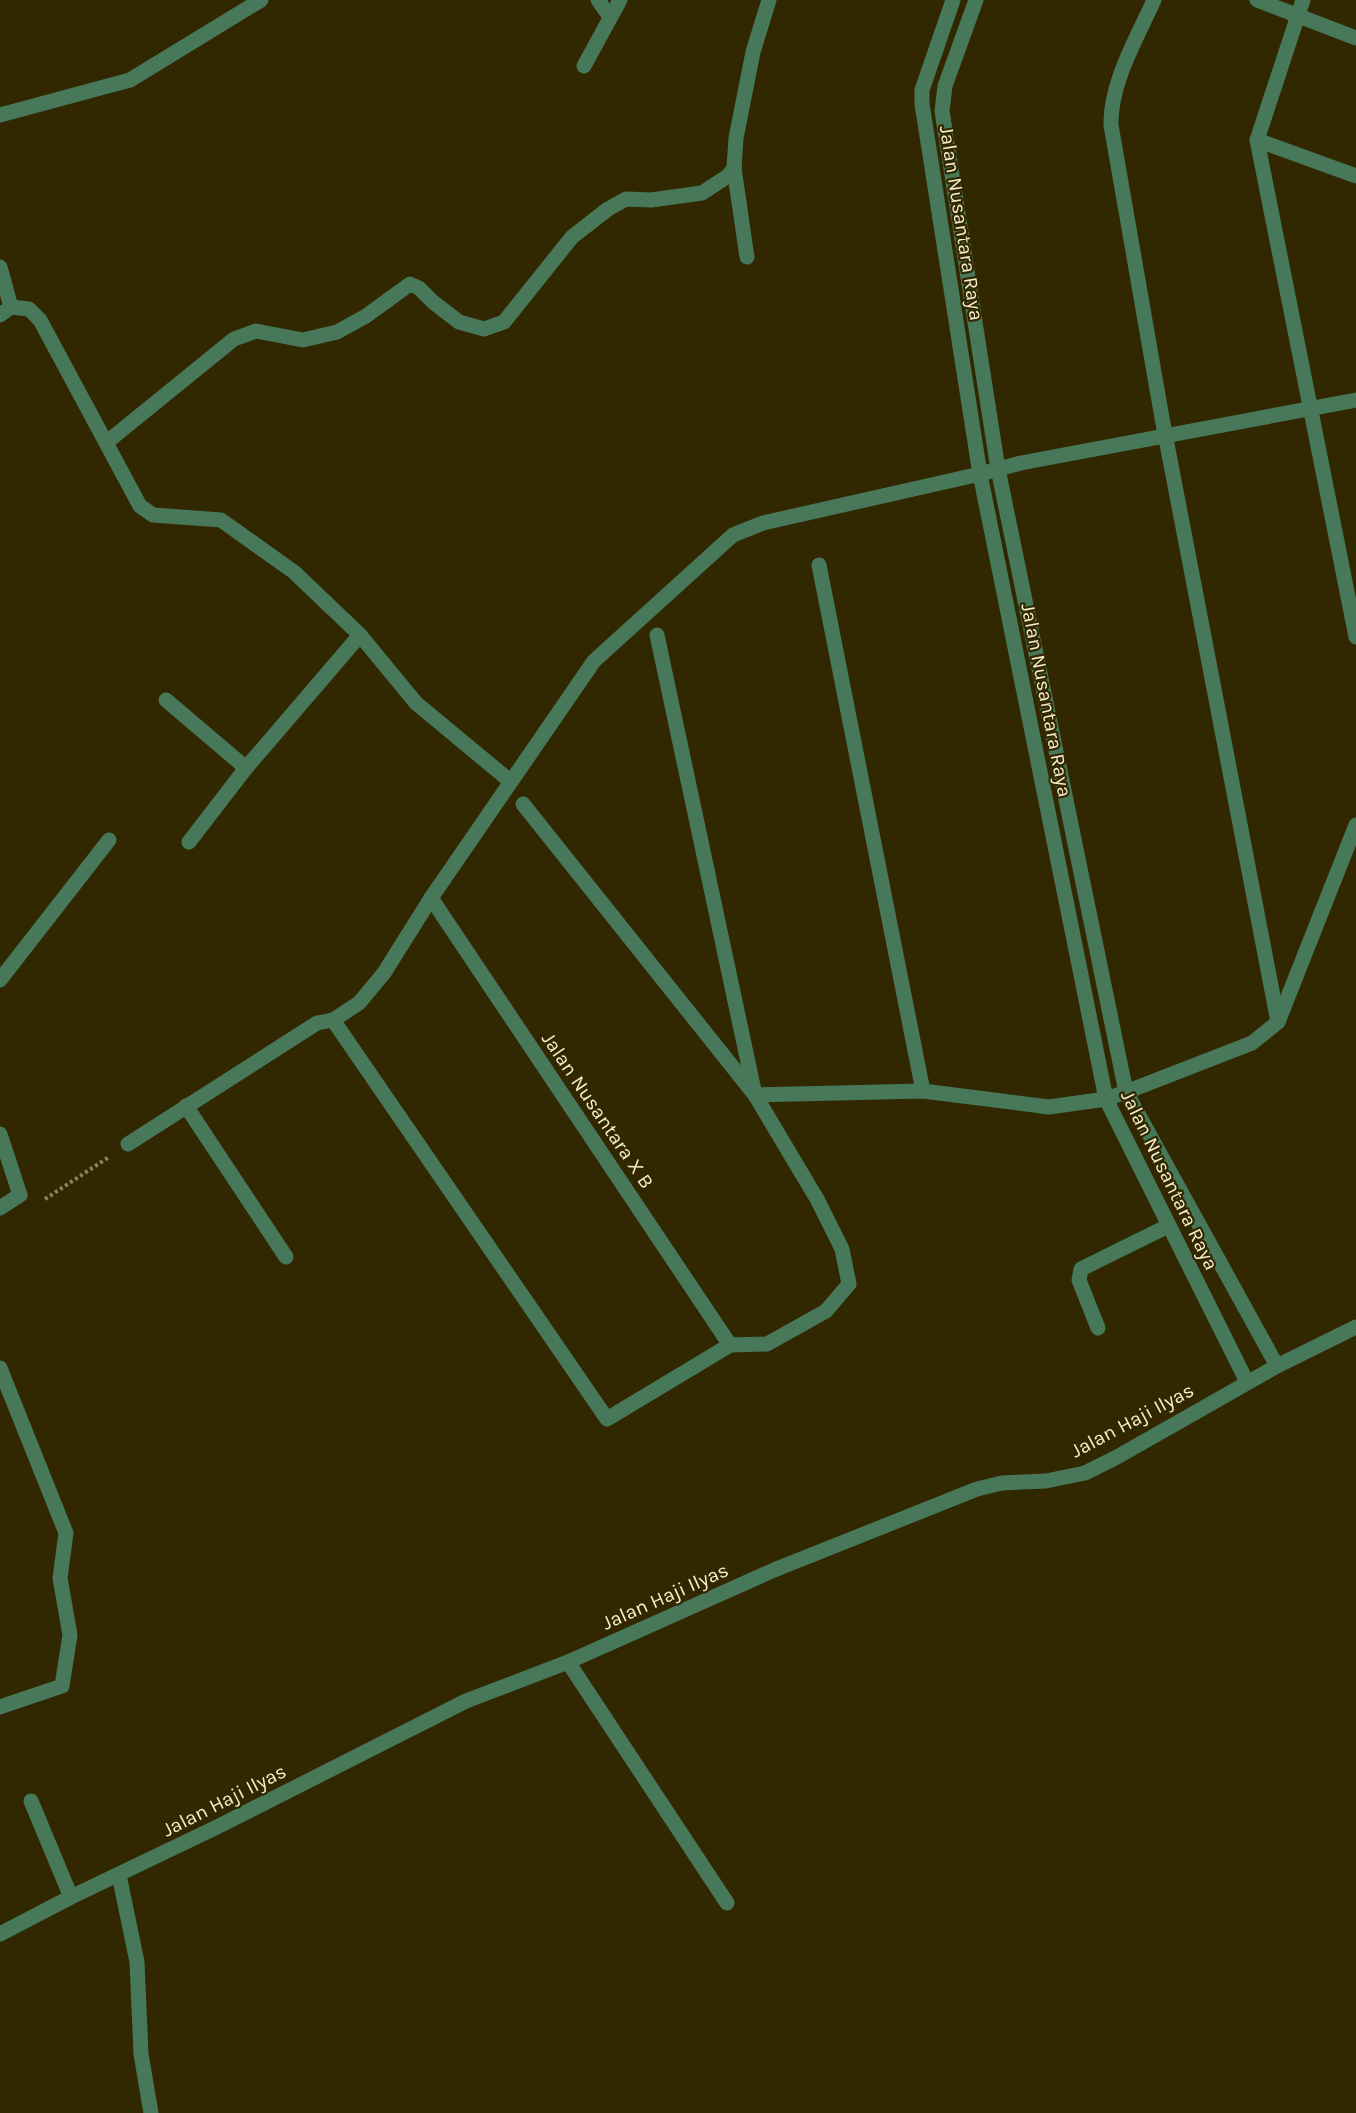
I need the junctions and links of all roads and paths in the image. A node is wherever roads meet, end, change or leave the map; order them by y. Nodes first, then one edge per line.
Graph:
1 (261, 0) edge
2 (598, 0) edge
3 (620, 0) edge
4 (769, 0) edge
5 (953, 0) edge
6 (976, 0) edge
7 (1154, 0) edge
8 (1257, 0) edge
9 (1303, 0) edge
10 (1297, 15) junction
11 (610, 17) junction
12 (1356, 38) edge
13 (584, 66) dead end
14 (0, 115) edge
15 (1257, 140) junction
16 (734, 168) junction
17 (1356, 176) edge
18 (958, 208) junction
19 (939, 214) junction
20 (747, 257) dead end
21 (0, 267) edge
22 (5, 311) edge
23 (1356, 400) edge
24 (1310, 408) junction
25 (1167, 434) junction
26 (107, 442) junction
27 (998, 470) junction
28 (981, 474) junction
29 (819, 565) dead end
30 (360, 635) junction
31 (657, 635) dead end
32 (1356, 637) edge
33 (166, 700) dead end
34 (246, 768) junction
35 (510, 781) junction
36 (523, 804) dead end
37 (1356, 825) edge
38 (109, 840) dead end
39 (189, 842) dead end
40 (431, 898) junction
41 (0, 980) edge
42 (333, 1020) junction
43 (1278, 1022) junction
44 (923, 1091) junction
45 (1126, 1092) junction
46 (754, 1095) junction
47 (1106, 1099) junction
48 (186, 1106) junction
49 (0, 1134) edge
50 (128, 1144) joint
51 (41, 1202) dead end
52 (0, 1208) edge
53 (1168, 1226) junction
54 (286, 1257) dead end
55 (1356, 1326) edge
56 (1098, 1328) dead end
57 (730, 1345) junction
58 (1277, 1365) junction
59 (0, 1368) edge
60 (1247, 1382) junction
61 (568, 1662) junction
62 (0, 1707) edge
63 (31, 1801) dead end
64 (119, 1875) junction
65 (71, 1897) junction
66 (727, 1903) dead end
67 (0, 1934) edge
68 (151, 2113) edge

1 - 14 street
2 - 11 street
3 - 11 street
4 - 16 street
5 - 19 street, Jalan Nusantara Raya
6 - 18 street, Jalan Nusantara Raya
7 - 25 street
8 - 10 street
9 - 10 street
10 - 12 street
10 - 15 street
11 - 13 street
15 - 17 street
15 - 24 street
16 - 20 street
16 - 26 street
18 - 19 street
18 - 27 street, Jalan Nusantara Raya
19 - 28 street, Jalan Nusantara Raya
21 - 22 street
22 - 26 street
23 - 24 street
24 - 25 street
24 - 32 street
25 - 27 street
25 - 43 street
26 - 30 street
27 - 28 street
27 - 45 street, Jalan Nusantara Raya
28 - 35 street
28 - 47 street, Jalan Nusantara Raya
29 - 44 street
30 - 34 street
30 - 35 street
31 - 46 street
33 - 34 street
34 - 39 street
35 - 40 street
36 - 46 street
37 - 43 street
38 - 41 street
40 - 42 street
40 - 57 street, Jalan Nusantara X B
42 - 48 street
42 - 57 street
43 - 45 street
44 - 46 street
44 - 47 street
45 - 47 street
45 - 58 street, Jalan Nusantara Raya
46 - 57 street
47 - 53 street, Jalan Nusantara Raya
48 - 50 street
48 - 54 street
49 - 52 street
50 - 51 path
53 - 56 street
53 - 60 street, Jalan Nusantara Raya
55 - 58 street, Jalan Haji Ilyas
58 - 60 street, Jalan Haji Ilyas
59 - 62 street
60 - 61 street, Jalan Haji Ilyas
61 - 64 street, Jalan Haji Ilyas
61 - 66 street
63 - 65 street
64 - 65 street, Jalan Haji Ilyas
64 - 68 street
65 - 67 street, Jalan Haji Ilyas

